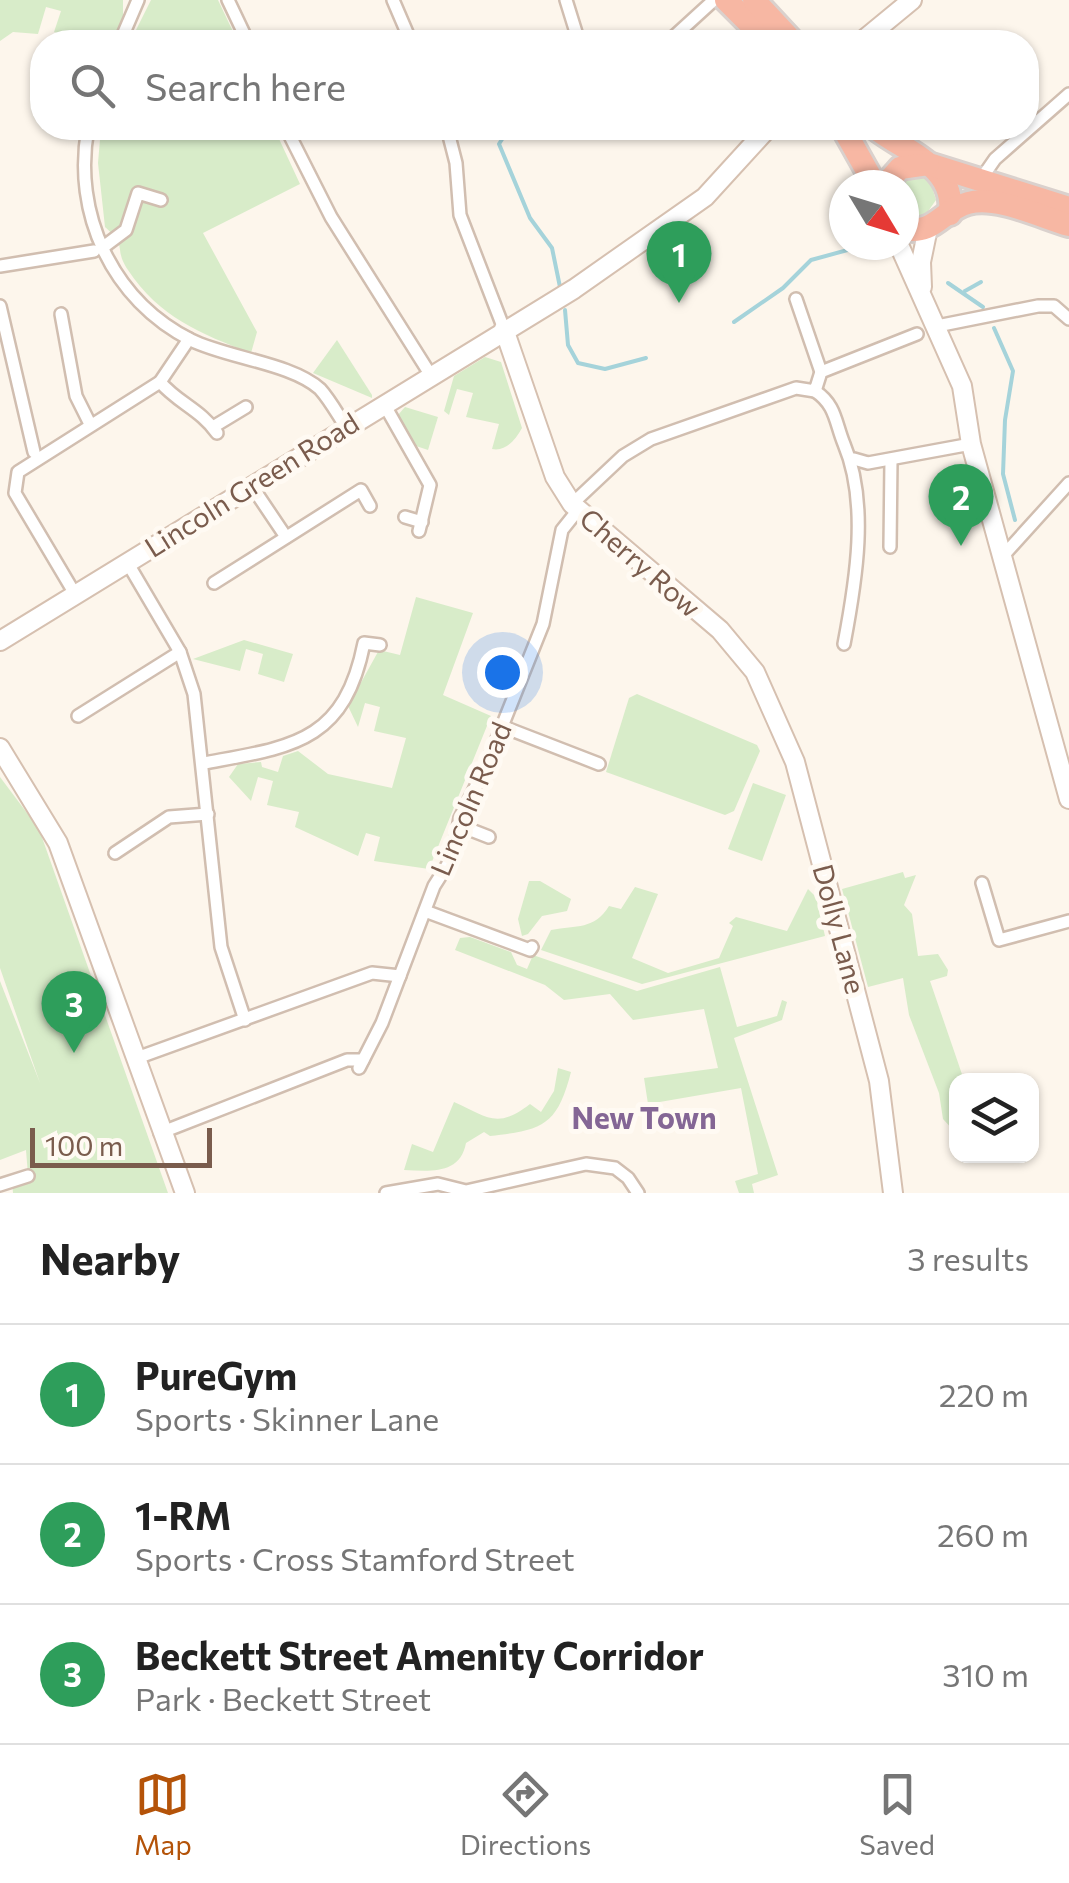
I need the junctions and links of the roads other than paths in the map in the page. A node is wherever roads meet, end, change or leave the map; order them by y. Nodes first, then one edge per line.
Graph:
1 (138, 0) edge
2 (228, 0) edge
3 (392, 0) edge
4 (566, 0) edge
5 (714, 0) edge
6 (726, 0) edge
7 (754, 0) edge
8 (912, 0) edge
9 (125, 30) edge
10 (242, 30) edge
11 (406, 30) edge
12 (575, 30) edge
13 (681, 30) edge
14 (756, 30) edge
15 (782, 30) edge
16 (876, 30) edge
17 (1069, 94) edge
18 (1039, 120) edge
19 (87, 140) edge
20 (292, 140) edge
21 (450, 140) edge
22 (745, 140) edge
23 (757, 140) edge
24 (843, 140) edge
25 (851, 140) edge
26 (894, 140) edge
27 (1017, 140) edge
28 (930, 164) junction
29 (867, 170) edge
30 (870, 170) edge
31 (897, 170) edge
32 (979, 182) junction
33 (160, 200) dead end
34 (1069, 208) edge
35 (950, 214) junction
36 (1069, 225) edge
37 (919, 228) edge
38 (928, 228) junction
39 (638, 242) junction
40 (98, 250) junction
41 (907, 260) edge
42 (0, 266) edge
43 (923, 291) junction
44 (796, 299) dead end
45 (0, 306) edge
46 (61, 314) dead end
47 (1069, 319) edge
48 (937, 326) junction
49 (504, 329) junction
50 (918, 334) dead end
51 (189, 338) junction
52 (821, 372) junction
53 (430, 374) junction
54 (160, 382) junction
55 (815, 390) junction
56 (384, 404) junction
57 (246, 407) dead end
58 (90, 424) junction
59 (346, 427) junction
60 (971, 444) junction
61 (34, 452) dead end
62 (854, 459) junction
63 (891, 460) junction
64 (0, 476) edge
65 (14, 480) junction
66 (1069, 483) edge
67 (252, 486) junction
68 (370, 506) dead end
69 (575, 507) junction
70 (405, 517) dead end
71 (286, 538) junction
72 (890, 547) dead end
73 (1002, 557) junction
74 (127, 562) junction
75 (214, 584) dead end
76 (75, 594) junction
77 (0, 640) edge
78 (844, 644) dead end
79 (380, 645) dead end
80 (180, 652) junction
81 (755, 672) joint
82 (78, 716) dead end
83 (501, 726) junction
84 (0, 748) edge
85 (204, 763) junction
86 (599, 764) dead end
87 (1069, 800) edge
88 (208, 814) junction
89 (470, 830) dead end
90 (489, 838) dead end
91 (115, 853) dead end
92 (982, 883) dead end
93 (425, 911) junction
94 (1069, 921) edge
95 (532, 950) dead end
96 (400, 976) junction
97 (245, 1020) junction
98 (134, 1059) junction
99 (160, 1132) junction
100 (28, 1176) dead end
101 (0, 1185) edge
102 (185, 1193) edge
103 (386, 1193) edge
104 (638, 1193) edge
105 (893, 1193) edge

1 - 9 street
2 - 10 street
3 - 11 street
4 - 12 street
5 - 13 street
6 - 14 highway
7 - 15 highway
8 - 16 street
17 - 18 street
19 - 40 street
20 - 53 street
21 - 49 street
22 - 39 street
23 - 39 street
24 - 29 street
25 - 30 highway
26 - 28 highway
27 - 32 street
28 - 31 highway
28 - 32 highway
28 - 35 highway
32 - 34 highway
33 - 40 street
35 - 36 highway
35 - 38 highway
37 - 38 highway
38 - 43 street
39 - 49 street, Lincoln Green Road
40 - 42 street
40 - 51 street
41 - 43 street
43 - 48 street
44 - 52 street
45 - 61 street
46 - 58 street
47 - 48 street
48 - 60 street
49 - 53 street, Lincoln Green Road
49 - 69 street, Cherry Row
50 - 52 street
51 - 54 street
51 - 59 street
52 - 55 street
53 - 56 street, Lincoln Green Road
54 - 57 street
54 - 58 street
55 - 62 street
55 - 69 street
56 - 59 street, Lincoln Green Road
56 - 70 street
58 - 65 street
59 - 67 street, Lincoln Green Road
60 - 63 street
60 - 73 street
62 - 63 street
62 - 78 street
63 - 72 street
64 - 65 street
65 - 76 street
66 - 73 street
67 - 71 street
67 - 74 street, Lincoln Green Road
68 - 71 street
69 - 81 street, Cherry Row
69 - 83 street, Lincoln Road
71 - 75 street
73 - 87 street
74 - 76 street, Lincoln Green Road
74 - 80 street
76 - 77 street, Lincoln Green Road
79 - 85 street
80 - 82 street
80 - 85 street
81 - 105 street, Dolly Lane
83 - 86 street
83 - 93 street, Lincoln Road
84 - 98 street
85 - 88 street
88 - 91 street
88 - 97 street
89 - 90 street
92 - 94 street
93 - 95 street
93 - 96 street, Lincoln Road
96 - 97 street
96 - 99 street, Lincoln Road
97 - 98 street
98 - 99 street
99 - 102 street
100 - 101 street
103 - 104 street

